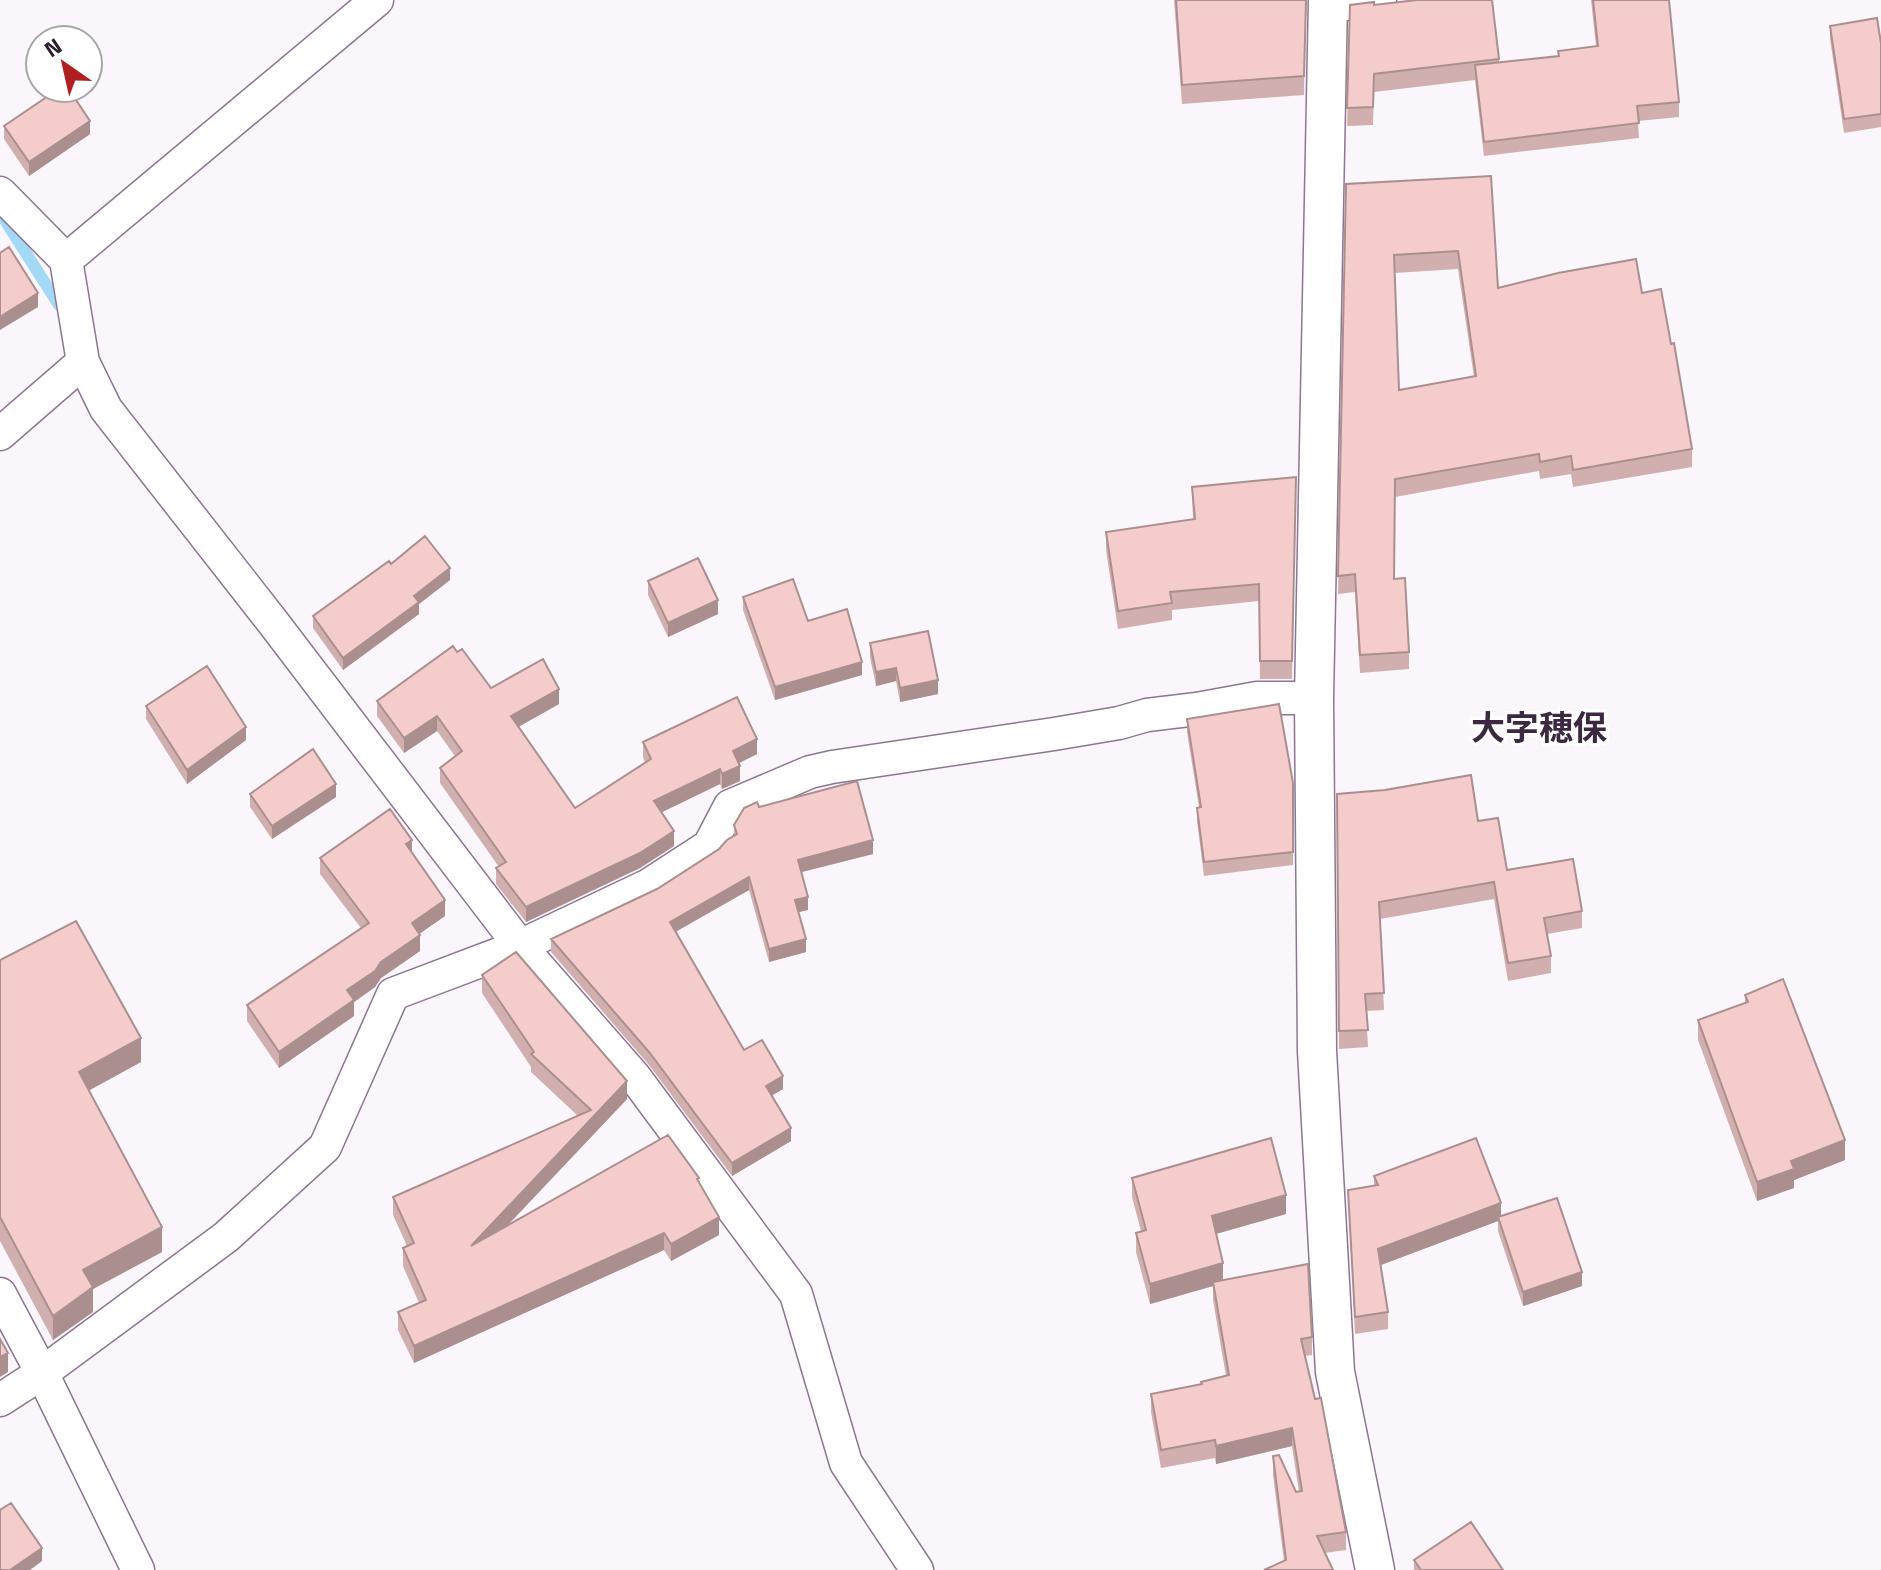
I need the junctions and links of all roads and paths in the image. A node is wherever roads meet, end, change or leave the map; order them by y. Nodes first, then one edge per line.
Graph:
1 (377, 0) edge
2 (1380, 0) edge
3 (1328, 3) edge
4 (0, 193) edge
5 (66, 260) junction
6 (83, 362) junction
7 (0, 434) edge
8 (1314, 698) junction
9 (520, 946) junction
10 (0, 1294) edge
11 (42, 1373) junction
12 (0, 1400) edge
13 (138, 1570) edge
14 (917, 1570) edge
15 (1375, 1570) edge

1 - 5 street
2 - 3 street
3 - 8 street
4 - 5 street
5 - 6 street
6 - 7 street
6 - 9 street
8 - 9 street
8 - 15 street
9 - 11 street
9 - 14 street
10 - 11 street
11 - 12 street
11 - 13 street

